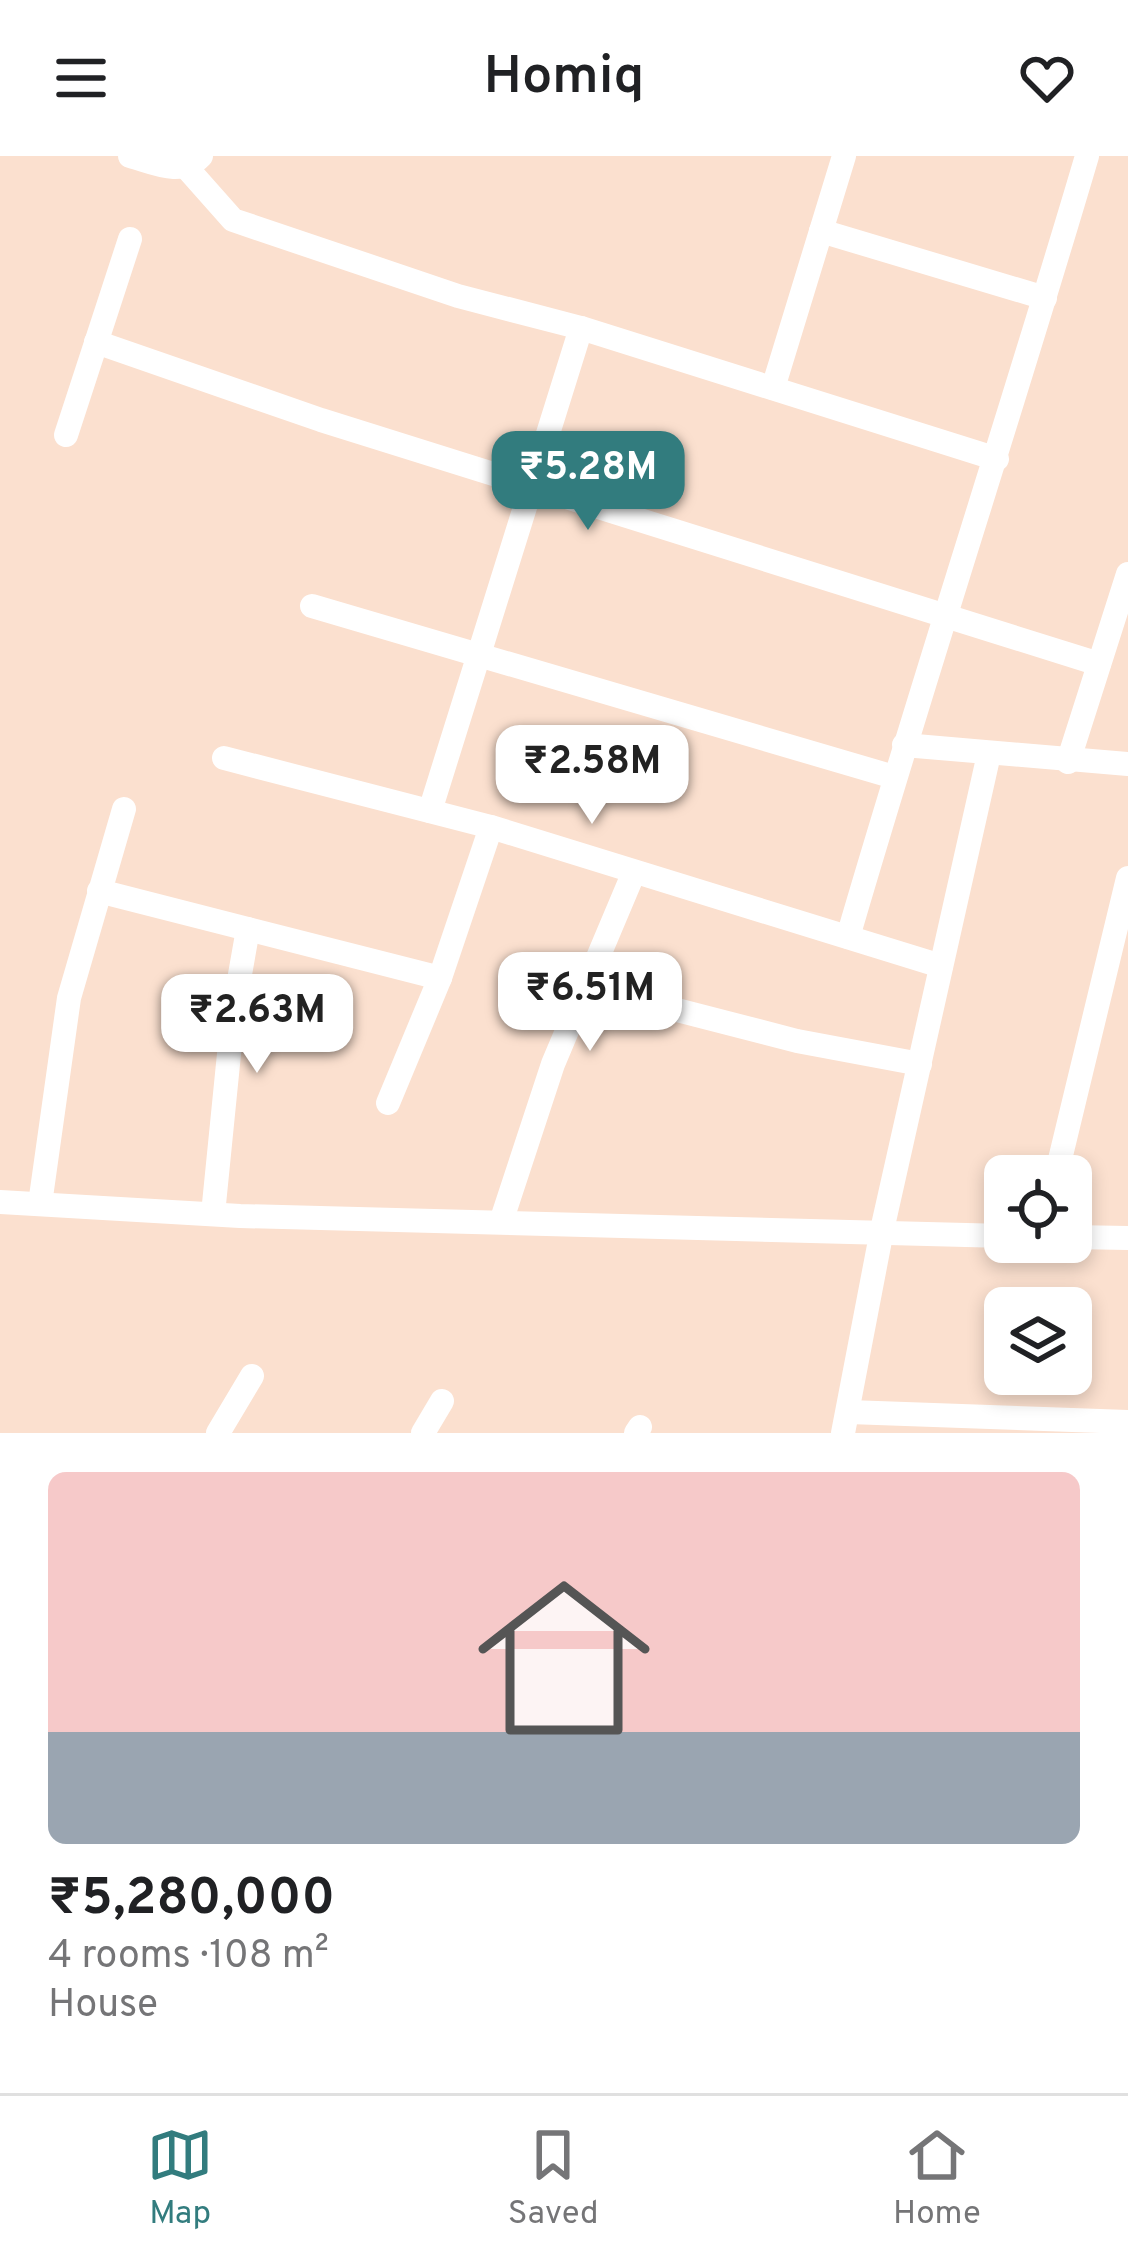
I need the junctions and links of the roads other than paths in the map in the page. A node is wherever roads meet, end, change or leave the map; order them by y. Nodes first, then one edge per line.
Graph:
1 (130, 156) edge
2 (844, 156) edge
3 (1087, 156) edge
4 (194, 162) edge
5 (821, 231) junction
6 (130, 239) dead end
7 (1045, 298) junction
8 (581, 328) junction
9 (96, 342) junction
10 (773, 388) junction
11 (65, 435) dead end
12 (997, 459) junction
13 (533, 484) junction
14 (1128, 574) edge
15 (312, 606) dead end
16 (946, 616) junction
17 (479, 654) junction
18 (1099, 664) junction
19 (904, 745) junction
20 (989, 754) junction
21 (224, 758) dead end
22 (1068, 762) junction
23 (1128, 764) edge
24 (894, 777) junction
25 (124, 809) dead end
26 (430, 811) junction
27 (491, 827) junction
28 (634, 872) junction
29 (1128, 878) edge
30 (99, 891) junction
31 (248, 929) junction
32 (848, 938) junction
33 (941, 966) junction
34 (440, 978) junction
35 (587, 987) junction
36 (920, 1064) junction
37 (388, 1103) dead end
38 (1061, 1155) edge
39 (0, 1202) edge
40 (40, 1204) junction
41 (213, 1214) junction
42 (501, 1222) junction
43 (882, 1230) junction
44 (984, 1235) edge
45 (1092, 1238) edge
46 (1128, 1238) edge
47 (252, 1376) dead end
48 (442, 1401) dead end
49 (1128, 1421) edge
50 (847, 1423) edge
51 (1032, 1425) edge
52 (218, 1433) edge
53 (423, 1433) edge

1 - 4 street
2 - 5 street
3 - 7 street
4 - 8 street
5 - 7 street
5 - 10 street
6 - 9 street
7 - 12 street
8 - 10 street
8 - 13 street
9 - 11 street
9 - 13 street
10 - 12 street
12 - 16 street
13 - 16 street
13 - 17 street
14 - 18 street
15 - 17 street
16 - 18 street
16 - 19 street
17 - 24 street
17 - 26 street
18 - 22 street
19 - 20 street
19 - 24 street
20 - 22 street
20 - 33 street
21 - 26 street
22 - 23 street
24 - 32 street
25 - 30 street
26 - 27 street
27 - 28 street
27 - 34 street
28 - 32 street
28 - 35 street
29 - 38 street
30 - 31 street
30 - 40 street
31 - 34 street
31 - 41 street
32 - 33 street
33 - 36 street
34 - 37 street
35 - 36 street
35 - 42 street
36 - 43 street
39 - 40 street
40 - 41 street
41 - 42 street
42 - 43 street
43 - 44 street
43 - 50 street
45 - 46 street
47 - 52 street
48 - 53 street
49 - 51 street
50 - 51 street

